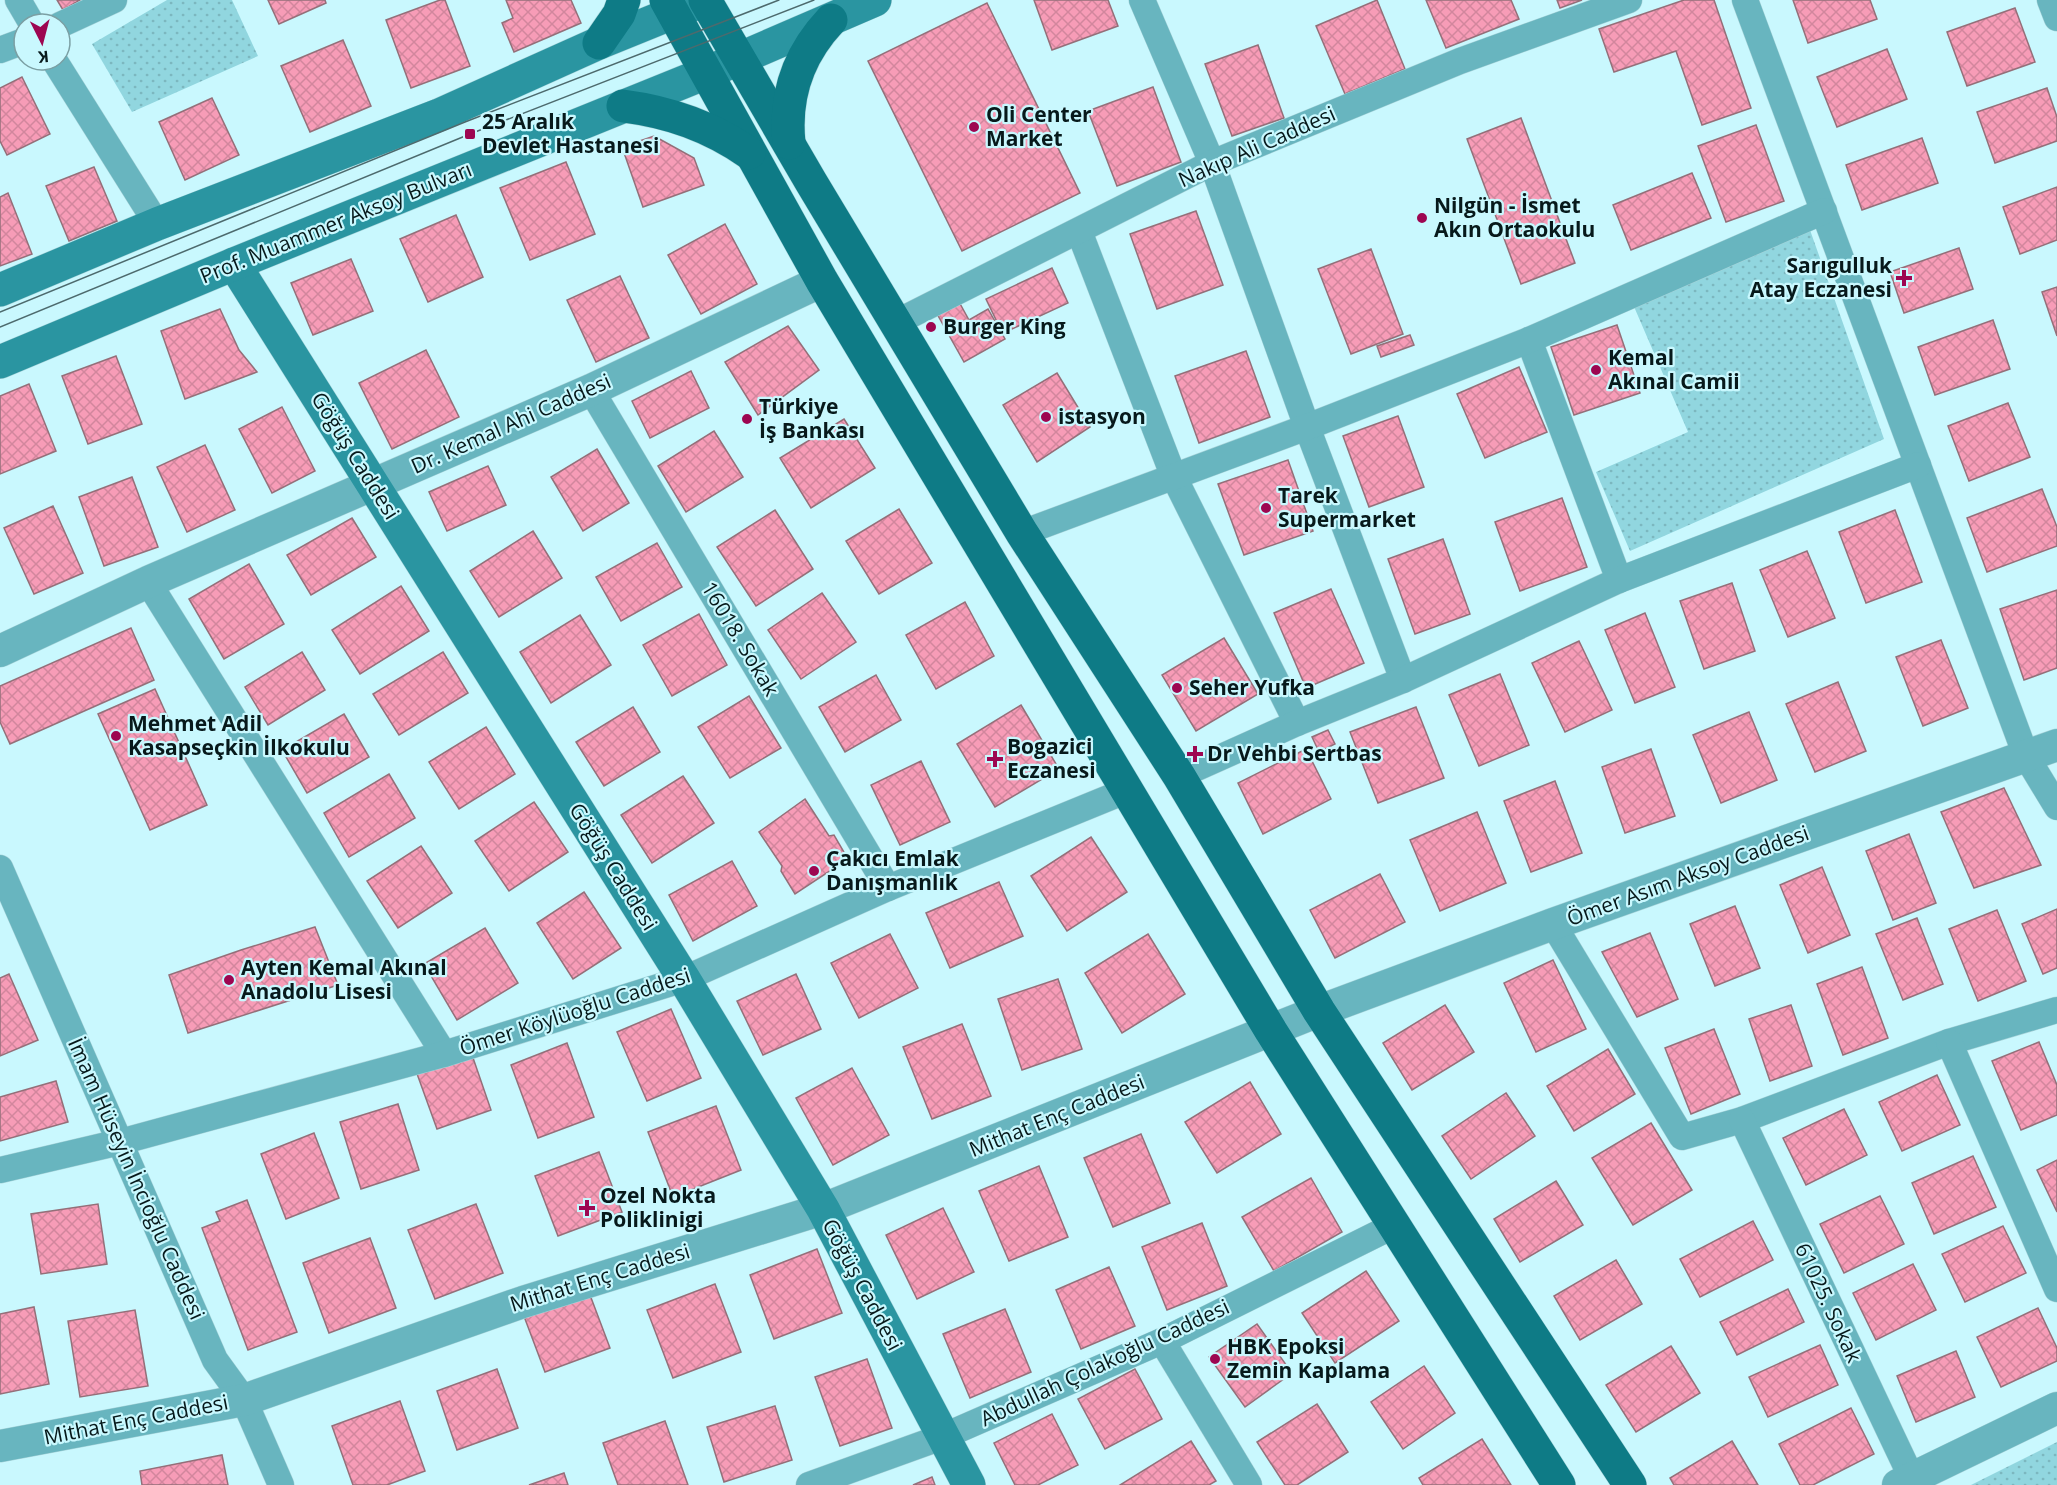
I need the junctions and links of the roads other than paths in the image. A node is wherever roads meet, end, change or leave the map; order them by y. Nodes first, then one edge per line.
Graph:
1 (114, 0) edge
2 (624, 0) edge
3 (705, 0) edge
4 (875, 0) edge
5 (1142, 0) edge
6 (1629, 0) edge
7 (1745, 0) edge
8 (2050, 0) edge
9 (670, 7) edge
10 (2057, 18) edge
11 (72, 19) edge
12 (831, 20) junction
13 (599, 44) junction
14 (739, 59) junction
15 (62, 72) edge
16 (706, 73) junction
17 (623, 106) junction
18 (789, 145) junction
19 (751, 154) junction
20 (1212, 163) junction
21 (1824, 210) junction
22 (158, 224) junction
23 (1079, 231) junction
24 (234, 264) junction
25 (822, 281) junction
26 (0, 290) edge
27 (897, 322) junction
28 (1529, 340) junction
29 (0, 362) edge
30 (591, 390) junction
31 (1307, 427) junction
32 (1918, 465) junction
33 (1173, 475) junction
34 (373, 485) junction
35 (1022, 533) junction
36 (1619, 580) junction
37 (148, 582) junction
38 (0, 651) edge
39 (1403, 680) junction
40 (1297, 723) junction
41 (2057, 745) edge
42 (2026, 756) junction
43 (1179, 776) junction
44 (1128, 790) junction
45 (2057, 807) edge
46 (0, 868) edge
47 (888, 888) junction
48 (1553, 924) junction
49 (684, 979) junction
50 (2057, 1010) edge
51 (1319, 1011) junction
52 (1271, 1031) junction
53 (1949, 1042) junction
54 (444, 1054) junction
55 (1743, 1120) junction
56 (120, 1142) junction
57 (0, 1170) edge
58 (823, 1209) junction
59 (1395, 1225) junction
60 (2057, 1289) edge
61 (1162, 1341) junction
62 (244, 1400) junction
63 (2057, 1408) edge
64 (942, 1437) junction
65 (0, 1446) edge
66 (1908, 1483) edge
67 (281, 1485) edge
68 (809, 1485) edge
69 (969, 1485) edge
70 (1249, 1485) edge
71 (1559, 1485) edge
72 (1630, 1485) edge

1 - 11 street
2 - 13 main road
3 - 9 main road
3 - 14 main road
4 - 12 main road, Prof. Muammer Aksoy Bulvarı
5 - 20 street
6 - 20 street, Nakıp Ali Caddesi
7 - 21 street
8 - 10 street
9 - 13 main road
9 - 16 main road
12 - 14 main road, Prof. Muammer Aksoy Bulvarı
12 - 18 main road
13 - 22 main road
14 - 16 main road, Prof. Muammer Aksoy Bulvarı
14 - 18 main road
15 - 22 street
16 - 17 main road, Prof. Muammer Aksoy Bulvarı
16 - 19 main road
17 - 19 main road
17 - 24 main road, Prof. Muammer Aksoy Bulvarı
18 - 27 main road
19 - 25 main road
20 - 23 street, Nakıp Ali Caddesi
20 - 31 street
21 - 28 street
21 - 32 street
22 - 26 main road
23 - 27 street, Nakıp Ali Caddesi
23 - 33 street
24 - 29 main road, Prof. Muammer Aksoy Bulvarı
24 - 34 main road, Göğüş Caddesi
25 - 30 street, Dr. Kemal Ahi Caddesi
25 - 44 main road
27 - 35 main road
28 - 31 street
28 - 36 street
30 - 34 street, Dr. Kemal Ahi Caddesi
30 - 47 street, 16018. Sokak
31 - 33 street
31 - 39 street
32 - 36 street
32 - 42 street
33 - 35 street
33 - 40 street
34 - 37 street, Dr. Kemal Ahi Caddesi
34 - 49 main road, Göğüş Caddesi
35 - 43 main road
36 - 39 street
37 - 38 street, Dr. Kemal Ahi Caddesi
37 - 54 street
39 - 40 street
40 - 43 street
41 - 42 street, Ömer Asım Aksoy Caddesi
42 - 45 street
42 - 48 street, Ömer Asım Aksoy Caddesi
43 - 51 main road
44 - 47 street, Ömer Köylüoğlu Caddesi
44 - 52 main road
46 - 56 street, İmam Hüseyin İncioğlu Caddesi
47 - 49 street, Ömer Köylüoğlu Caddesi
48 - 51 street, Ömer Asım Aksoy Caddesi
48 - 55 street
49 - 54 street, Ömer Köylüoğlu Caddesi
49 - 58 main road, Göğüş Caddesi
50 - 53 street
51 - 52 street, Mithat Enç Caddesi
51 - 72 main road
52 - 58 street, Mithat Enç Caddesi
52 - 59 main road
53 - 55 street
53 - 60 street
54 - 56 street, Ömer Köylüoğlu Caddesi
55 - 66 street, 61025. Sokak
56 - 57 street, Ömer Köylüoğlu Caddesi
56 - 62 street, İmam Hüseyin İncioğlu Caddesi
58 - 62 street, Mithat Enç Caddesi
58 - 64 main road, Göğüş Caddesi
59 - 61 street, Abdullah Çolakoğlu Caddesi
59 - 71 main road
61 - 64 street, Abdullah Çolakoğlu Caddesi
61 - 70 street
62 - 65 street, Mithat Enç Caddesi
62 - 67 street, İmam Hüseyin İncioğlu Caddesi
63 - 66 street
64 - 68 street, Abdullah Çolakoğlu Caddesi
64 - 69 main road, Göğüş Caddesi

